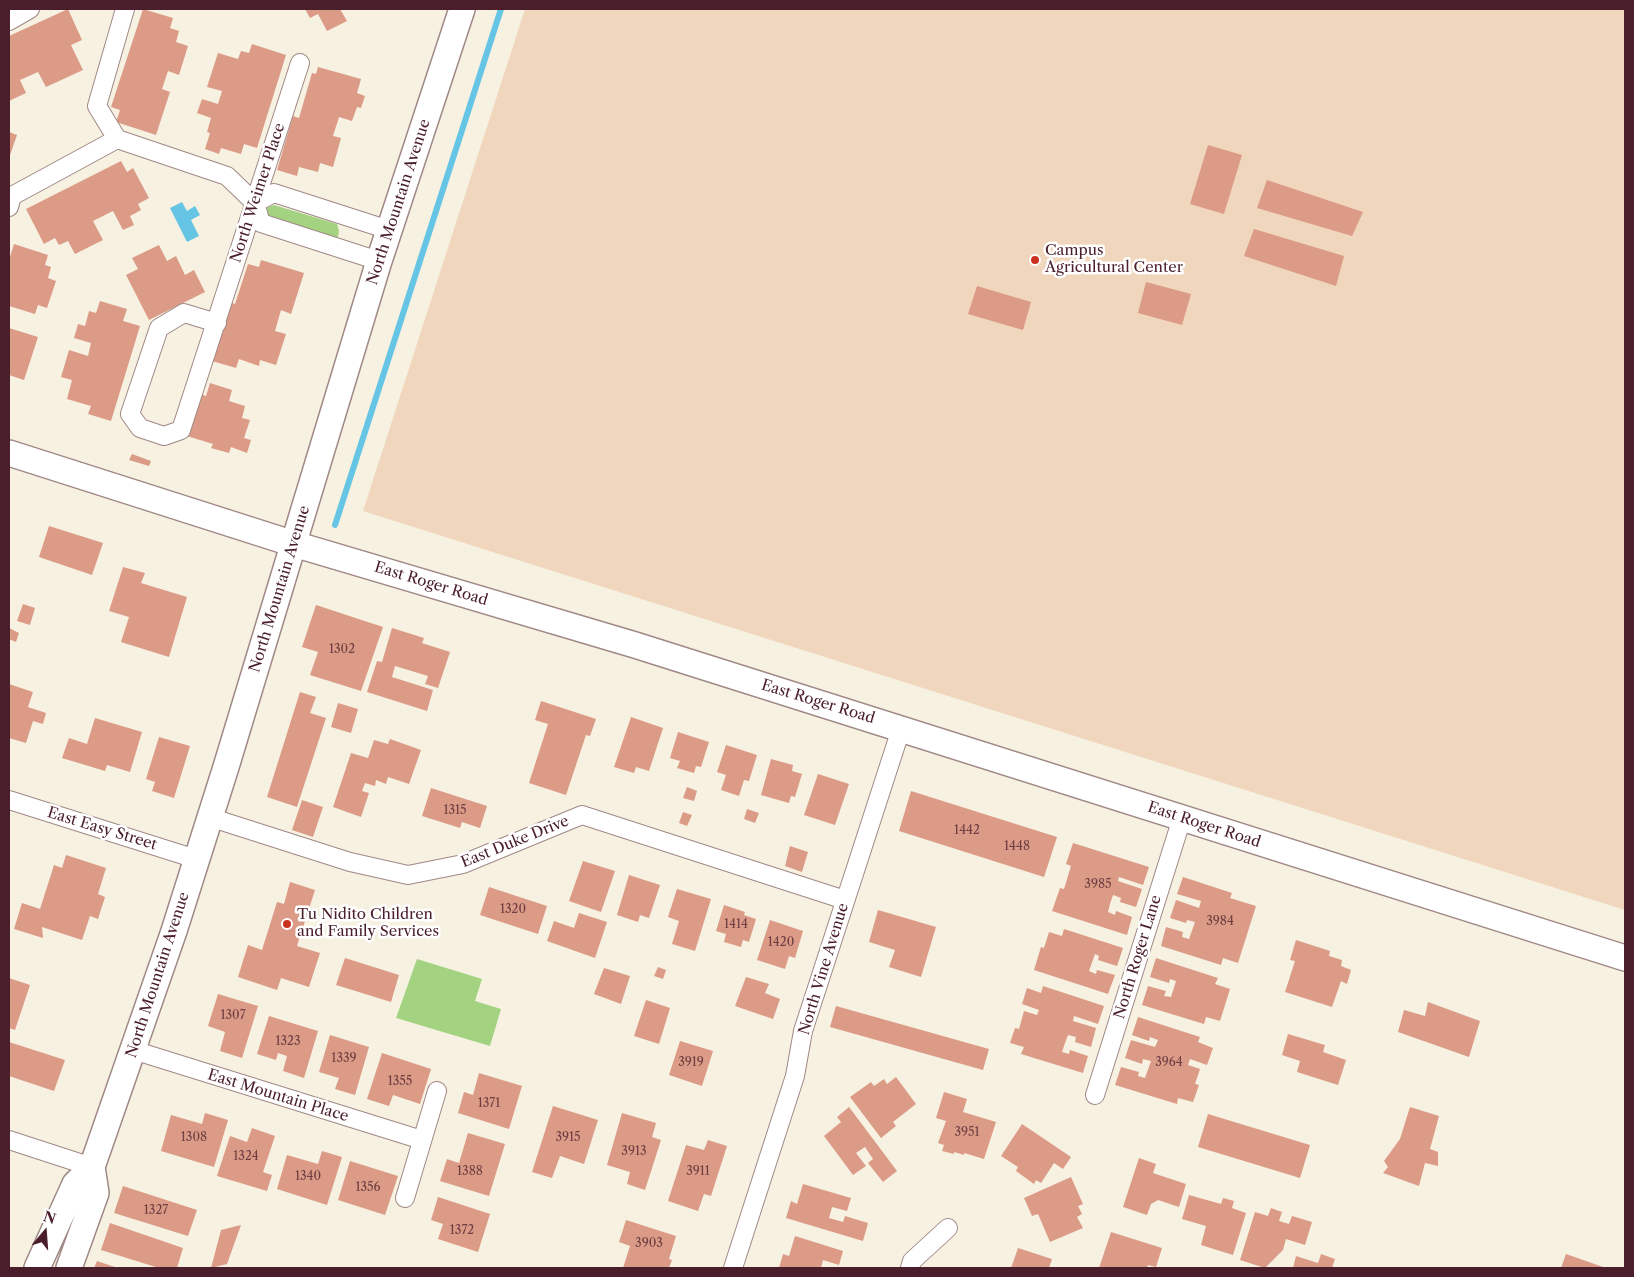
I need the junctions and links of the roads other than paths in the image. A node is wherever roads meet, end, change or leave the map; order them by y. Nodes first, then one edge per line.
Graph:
1 (30, 9) edge
2 (125, 9) edge
3 (462, 9) edge
4 (9, 21) edge
5 (300, 63) dead end
6 (117, 139) junction
7 (255, 203) junction
8 (9, 207) edge
9 (389, 230) junction
10 (379, 261) junction
11 (217, 323) junction
12 (9, 453) edge
13 (294, 544) junction
14 (901, 728) junction
15 (9, 800) edge
16 (210, 817) junction
17 (1182, 818) junction
18 (196, 859) junction
19 (845, 900) junction
20 (1625, 958) edge
21 (133, 1050) junction
22 (437, 1091) dead end
23 (1095, 1094) dead end
24 (9, 1140) edge
25 (422, 1140) junction
26 (92, 1167) junction
27 (405, 1198) dead end
28 (948, 1228) dead end
29 (37, 1268) edge
30 (69, 1268) edge
31 (733, 1268) edge
32 (910, 1268) edge

1 - 4 street
2 - 6 street
3 - 9 street, North Mountain Avenue
5 - 7 street, North Weimer Place
6 - 7 street
6 - 8 street
7 - 9 street
7 - 10 street
7 - 11 street, North Weimer Place
9 - 10 street, North Mountain Avenue
10 - 13 street, North Mountain Avenue
11 - 11 street, North Weimer Place
12 - 13 street, East Roger Road
13 - 14 street, East Roger Road
13 - 16 street, North Mountain Avenue
14 - 17 street, East Roger Road
14 - 19 street, North Vine Avenue
15 - 18 street, East Easy Street
16 - 18 street, North Mountain Avenue
16 - 19 street, East Duke Drive
17 - 20 street, East Roger Road
17 - 23 street, North Roger Lane
18 - 21 street, North Mountain Avenue
19 - 31 street, North Vine Avenue
21 - 25 street, East Mountain Place
21 - 26 street, North Mountain Avenue
22 - 25 street
24 - 26 street
25 - 27 street
26 - 29 street, North Mountain Avenue
26 - 30 street, North Mountain Avenue
28 - 32 street

